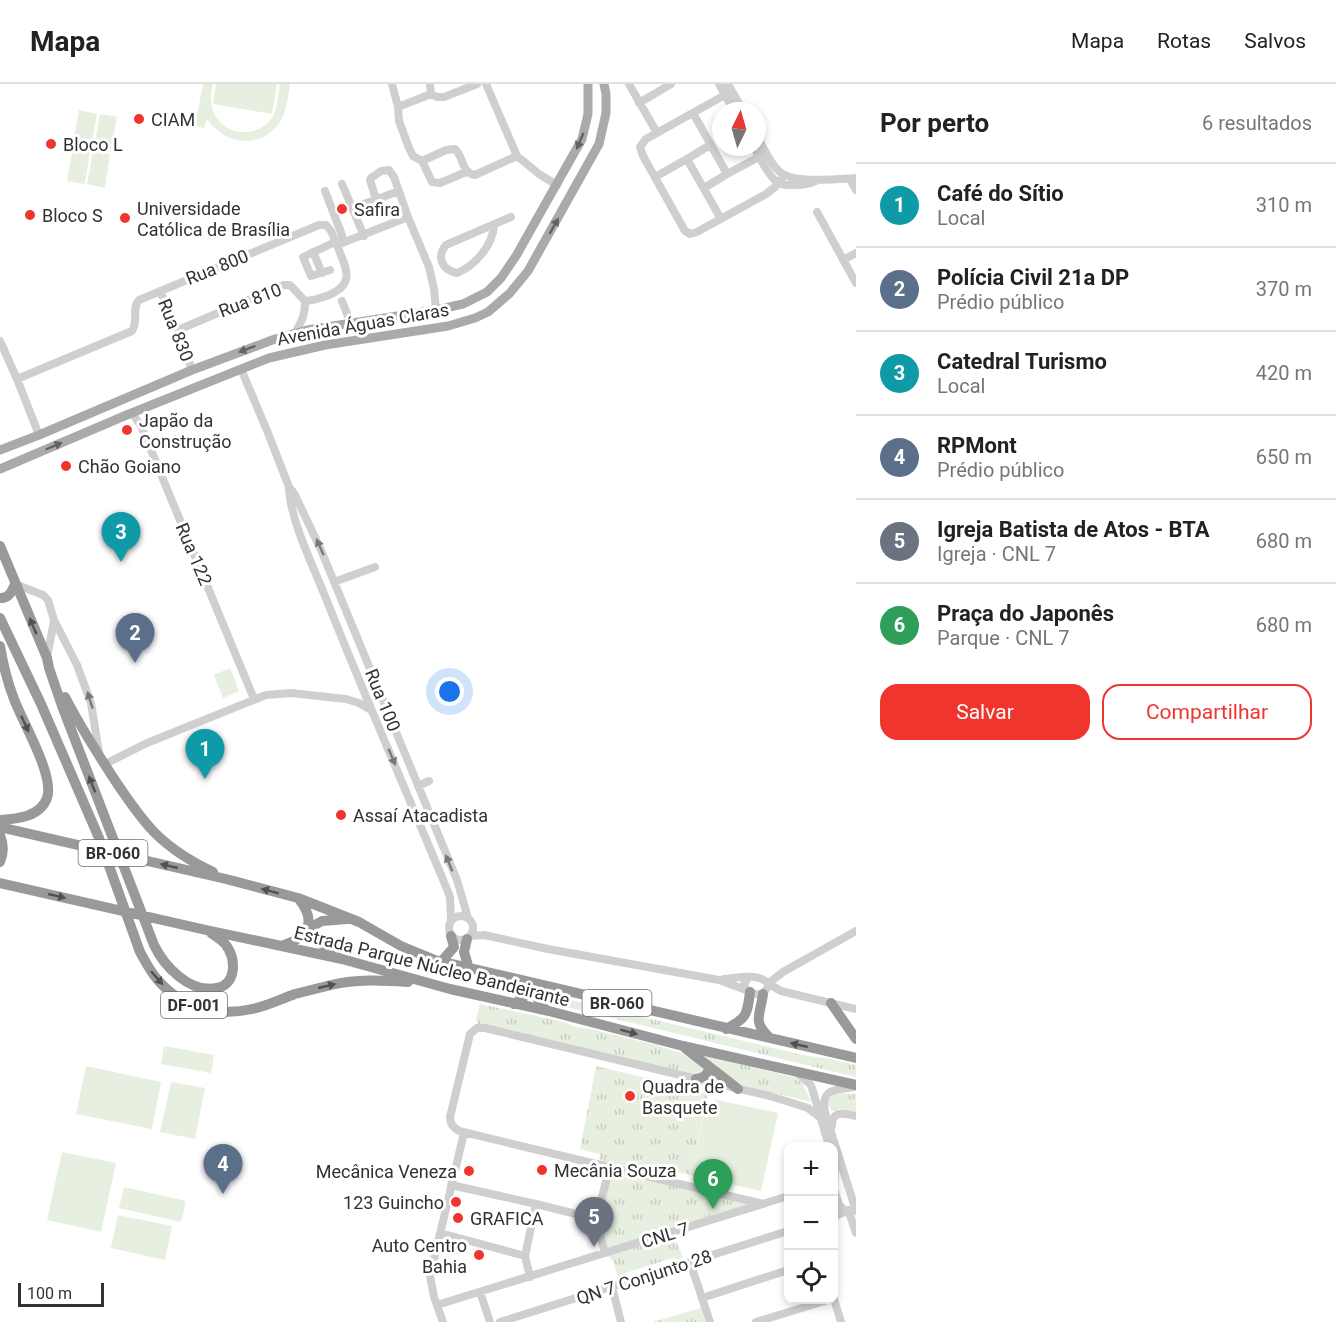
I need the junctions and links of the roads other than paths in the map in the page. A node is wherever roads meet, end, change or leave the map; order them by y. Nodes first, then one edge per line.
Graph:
1 (392, 84) edge
2 (430, 84) edge
3 (477, 84) edge
4 (486, 84) edge
5 (588, 84) edge
6 (604, 84) edge
7 (629, 84) edge
8 (671, 84) edge
9 (719, 84) edge
10 (728, 84) edge
11 (432, 94) junction
12 (725, 95) junction
13 (729, 102) edge
14 (738, 102) edge
15 (639, 103) junction
16 (398, 107) junction
17 (693, 113) junction
18 (657, 133) junction
19 (710, 145) junction
20 (766, 151) edge
21 (517, 156) junction
22 (759, 157) joint
23 (687, 159) junction
24 (422, 161) junction
25 (466, 172) junction
26 (727, 174) junction
27 (785, 175) junction
28 (655, 177) junction
29 (853, 179) edge
30 (818, 180) junction
31 (779, 183) junction
32 (342, 184) dead end
33 (557, 185) junction
34 (704, 188) junction
35 (856, 190) edge
36 (325, 191) dead end
37 (399, 191) junction
38 (376, 199) junction
39 (364, 204) dead end
40 (817, 212) dead end
41 (511, 217) dead end
42 (408, 218) junction
43 (721, 219) junction
44 (494, 225) junction
45 (364, 236) junction
46 (338, 244) junction
47 (521, 247) junction
48 (313, 252) junction
49 (856, 254) edge
50 (537, 257) junction
51 (843, 260) junction
52 (442, 261) junction
53 (429, 267) junction
54 (856, 283) edge
55 (160, 291) junction
56 (487, 292) junction
57 (305, 301) junction
58 (342, 301) dead end
59 (495, 306) junction
60 (436, 310) junction
61 (351, 324) junction
62 (323, 328) junction
63 (178, 330) junction
64 (294, 333) junction
65 (0, 341) edge
66 (325, 345) junction
67 (295, 351) junction
68 (241, 369) junction
69 (192, 370) junction
70 (17, 379) junction
71 (129, 414) junction
72 (39, 435) junction
73 (11, 446) junction
74 (0, 450) edge
75 (17, 462) junction
76 (0, 469) edge
77 (289, 487) junction
78 (0, 546) edge
79 (375, 567) dead end
80 (334, 582) junction
81 (15, 584) junction
82 (0, 598) edge
83 (342, 602) junction
84 (329, 606) junction
85 (0, 618) edge
86 (54, 620) junction
87 (0, 646) edge
88 (48, 663) junction
89 (362, 687) junction
90 (254, 699) junction
91 (346, 699) junction
92 (372, 711) junction
93 (392, 723) junction
94 (380, 728) junction
95 (102, 761) junction
96 (429, 782) dead end
97 (418, 786) junction
98 (0, 820) edge
99 (0, 826) edge
100 (0, 835) edge
101 (0, 862) edge
102 (226, 879) junction
103 (0, 883) edge
104 (298, 898) junction
105 (350, 918) junction
106 (468, 918) junction
107 (451, 920) junction
108 (206, 930) junction
109 (306, 930) junction
110 (856, 931) edge
111 (470, 934) junction
112 (451, 936) junction
113 (281, 946) junction
114 (342, 959) junction
115 (438, 961) junction
116 (469, 969) junction
117 (783, 972) junction
118 (752, 977) junction
119 (719, 980) junction
120 (549, 987) junction
121 (767, 988) junction
122 (450, 989) junction
123 (748, 991) junction
124 (831, 1003) junction
125 (514, 1004) junction
126 (856, 1009) edge
127 (549, 1011) junction
128 (726, 1029) junction
129 (770, 1039) junction
130 (856, 1039) edge
131 (682, 1046) junction
132 (856, 1058) edge
133 (709, 1066) junction
134 (793, 1071) junction
135 (696, 1079) junction
136 (856, 1086) edge
137 (738, 1089) junction
138 (856, 1116) edge
139 (822, 1119) junction
140 (831, 1131) junction
141 (464, 1133) junction
142 (828, 1142) edge
143 (610, 1167) junction
144 (846, 1179) junction
145 (838, 1180) edge
146 (451, 1185) junction
147 (836, 1196) edge
148 (784, 1198) edge
149 (536, 1204) junction
150 (763, 1204) junction
151 (839, 1205) joint
152 (855, 1209) edge
153 (846, 1212) junction
154 (838, 1214) edge
155 (596, 1219) junction
156 (440, 1233) junction
157 (784, 1233) edge
158 (856, 1233) edge
159 (605, 1253) junction
160 (525, 1256) junction
161 (690, 1262) junction
162 (784, 1272) edge
163 (530, 1276) junction
164 (612, 1287) junction
165 (480, 1292) junction
166 (702, 1298) junction
167 (812, 1304) edge
168 (836, 1304) edge
169 (437, 1305) junction
170 (443, 1322) edge
171 (489, 1322) edge
172 (500, 1322) edge
173 (621, 1322) edge
174 (710, 1322) edge
175 (756, 1322) edge
176 (841, 1322) edge

1 - 16 street
2 - 11 street
3 - 11 street
4 - 21 street
5 -> 33 main road, Avenida Águas Claras
50 -> 6 main road, Avenida Águas Claras
7 - 15 street
8 - 15 street
9 - 12 street
10 - 14 street
11 - 16 street
12 - 13 street
12 - 17 street
15 - 18 street
16 - 24 street
17 - 18 street
17 - 19 street
18 - 28 street
19 - 23 street
19 - 26 street
20 - 27 street
21 - 25 street
21 - 33 street
22 - 26 street
22 - 31 street
23 - 28 street
23 - 34 street
24 - 25 street
24 - 25 street
26 - 34 street
27 - 30 street
27 - 31 street
28 - 43 street
29 - 30 street
29 - 35 street
30 - 31 street
31 - 43 street
32 - 45 street
33 - 47 main road, Avenida Águas Claras
34 - 43 street
36 - 46 street
37 - 38 street
37 - 38 street
37 - 42 street
38 - 39 street
40 - 51 street
41 - 44 street
42 - 45 street
42 - 53 street
44 - 52 street
44 - 52 street
45 - 46 street
46 - 48 street
46 - 55 street, Rua 800
46 - 57 street, Rua 810
47 - 50 main road
47 - 56 main road, Avenida Águas Claras
48 - 48 street
49 - 51 street
50 - 59 main road, Avenida Águas Claras
51 - 54 street
52 - 53 street
53 - 60 street
55 - 63 street, Rua 830
55 - 70 street, Rua 800
56 - 59 main road
56 - 60 main road, Avenida Águas Claras
57 - 63 street, Rua 810
57 - 64 street
58 - 61 street
59 - 66 main road, Avenida Águas Claras
60 - 61 main road, Avenida Águas Claras
61 - 62 main road, Avenida Águas Claras
62 - 64 main road, Avenida Águas Claras
62 - 66 main road
63 - 69 street, Rua 830
64 - 67 main road
64 -> 69 main road, Avenida Águas Claras
65 - 70 street
66 - 67 main road, Avenida Águas Claras
67 - 68 main road, Avenida Águas Claras
68 - 71 main road, Avenida Águas Claras
68 - 77 street, Rua 100
69 - 72 main road, Avenida Águas Claras
70 - 72 street
75 -> 71 main road, Avenida Águas Claras
71 - 90 street, Rua 122
72 - 73 main road, Avenida Águas Claras
73 - 74 main road, Avenida Águas Claras
73 - 75 main road
75 - 76 main road, Avenida Águas Claras
80 -> 77 street, Rua 100
77 - 84 street, Rua 100
78 - 81 highway, DF-001
79 - 80 street
80 - 83 street, Rua 100
81 - 82 highway
81 - 86 street
88 -> 81 highway, DF-001
83 - 84 street
83 - 93 street, Rua 100
84 - 89 street, Rua 100
85 -> 122 highway, DF-001
86 - 88 street
95 -> 86 street
87 -> 98 highway
88 - 95 highway
108 -> 88 highway, DF-001
89 - 91 street
89 - 92 street, Rua 100
90 - 91 street
90 - 95 street
91 - 92 street
92 - 94 street, Rua 100
93 - 94 street
93 - 97 street, Rua 100
94 -> 107 street, Rua 100
95 - 102 highway
96 - 97 street
106 -> 97 street, Rua 100
102 -> 99 highway, Estrada Parque Núcleo Bandeirante / BR-060
100 - 101 highway
104 -> 102 highway, Estrada Parque Núcleo Bandeirante / BR-060
103 -> 108 highway, Estrada Parque Núcleo Bandeirante / BR-060
104 - 105 highway, Estrada Parque Núcleo Bandeirante / BR-060
104 - 109 highway
105 - 109 highway
105 - 115 highway, Estrada Parque Núcleo Bandeirante / BR-060
106 - 107 street
106 - 111 street
107 - 112 street
108 - 113 highway, Estrada Parque Núcleo Bandeirante / BR-060
109 - 113 highway
109 - 114 highway
110 - 117 street
111 - 112 street
111 - 116 highway
111 - 119 street
112 - 115 highway
113 - 114 highway, Estrada Parque Núcleo Bandeirante / BR-060
114 - 122 highway, Estrada Parque Núcleo Bandeirante / BR-060
115 - 116 highway, Estrada Parque Núcleo Bandeirante / BR-060
115 - 125 highway
116 - 120 highway, Estrada Parque Núcleo Bandeirante / BR-060
117 - 118 street
117 - 121 street
118 - 119 street
118 - 121 street
118 - 123 street
119 - 123 street
120 - 127 highway
120 - 128 highway, Estrada Parque Núcleo Bandeirante / BR-060
121 - 123 street
121 - 124 street
121 - 129 highway
122 - 125 highway, Estrada Parque Núcleo Bandeirante / BR-060
123 - 128 highway
124 - 126 street
124 - 130 highway
125 - 127 highway, Estrada Parque Núcleo Bandeirante / BR-060
127 -> 131 highway, Estrada Parque Núcleo Bandeirante / BR-060
128 - 129 highway, Estrada Parque Núcleo Bandeirante / BR-060
132 -> 129 highway, Estrada Parque Núcleo Bandeirante / BR-060
131 - 133 highway
131 - 134 highway, Estrada Parque Núcleo Bandeirante / BR-060
133 - 135 highway
133 - 137 highway
134 - 136 highway, Estrada Parque Núcleo Bandeirante / BR-060
134 - 139 street
135 - 137 street
135 - 141 street
136 - 140 street
137 - 139 street
138 - 140 street
139 - 142 street
140 - 144 street
141 - 143 street
141 - 146 street
143 - 150 street
143 - 155 street
144 - 145 street
144 - 152 street
146 - 149 street
146 - 156 street
147 - 151 street
148 - 150 street, CNL 7
149 - 155 street
149 - 160 street
150 - 159 street, CNL 7
151 - 153 street
152 - 153 street
153 - 154 street
153 - 158 street
155 - 159 street
156 - 160 street
156 - 169 street
157 - 161 street, QN 7 Conjunto 28
159 - 163 street, CNL 7
160 - 163 street
161 - 164 street, QN 7 Conjunto 28
161 - 166 street
162 - 166 street
163 - 165 street, CNL 7
164 - 172 street, QN 7 Conjunto 28
164 - 173 street
165 - 169 street, CNL 7
165 - 171 street
166 - 174 street
167 - 175 street
168 - 176 street
169 - 170 street

